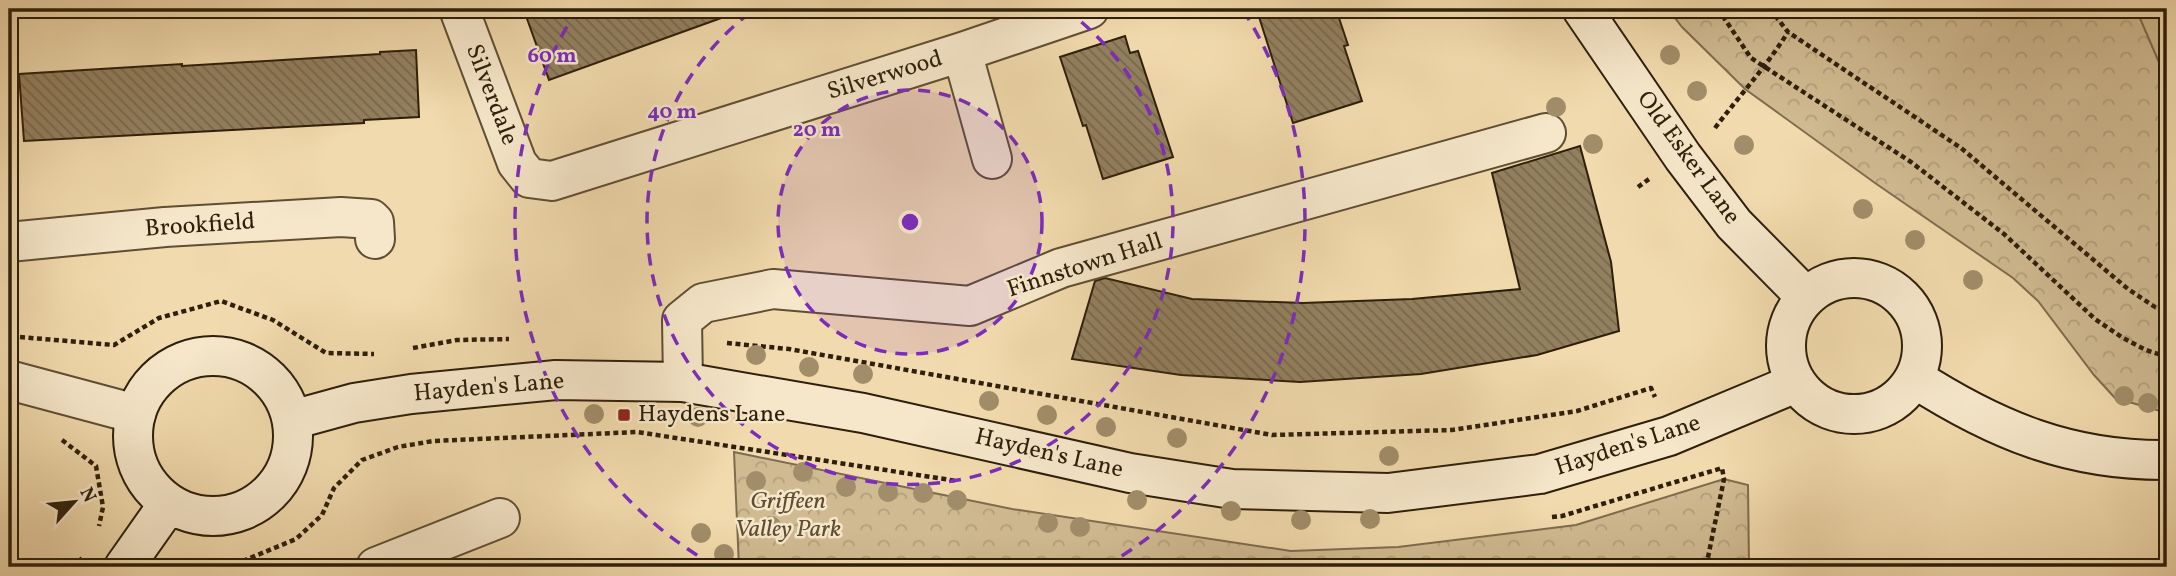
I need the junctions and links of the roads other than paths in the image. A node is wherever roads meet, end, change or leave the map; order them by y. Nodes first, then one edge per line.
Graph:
1 (459, 9) edge
2 (1089, 9) edge
3 (1582, 9) edge
4 (962, 52) junction
5 (1546, 133) dead end
6 (992, 159) dead end
7 (530, 178) joint
8 (375, 239) dead end
9 (9, 242) edge
10 (1806, 297) junction
11 (1914, 378) junction
12 (9, 380) edge
13 (683, 382) junction
14 (1796, 383) junction
15 (136, 414) junction
16 (292, 420) junction
17 (2167, 460) edge
18 (169, 503) junction
19 (500, 519) dead end
20 (124, 567) edge
21 (376, 567) edge

1 - 7 street, Silverdale
2 - 4 street, Silverwood
3 - 10 street, Old Esker Lane
4 - 6 street
4 - 7 street, Silverwood
5 - 13 street, Finnstown Hall
8 - 9 street, Brookfield
10 - 11 street
10 - 14 street
11 - 14 street
11 - 17 street
12 - 15 street
13 - 14 street, Hayden's Lane
13 - 16 street, Hayden's Lane
15 - 16 street
15 - 18 street
16 - 18 street
18 - 20 street
19 - 21 street

